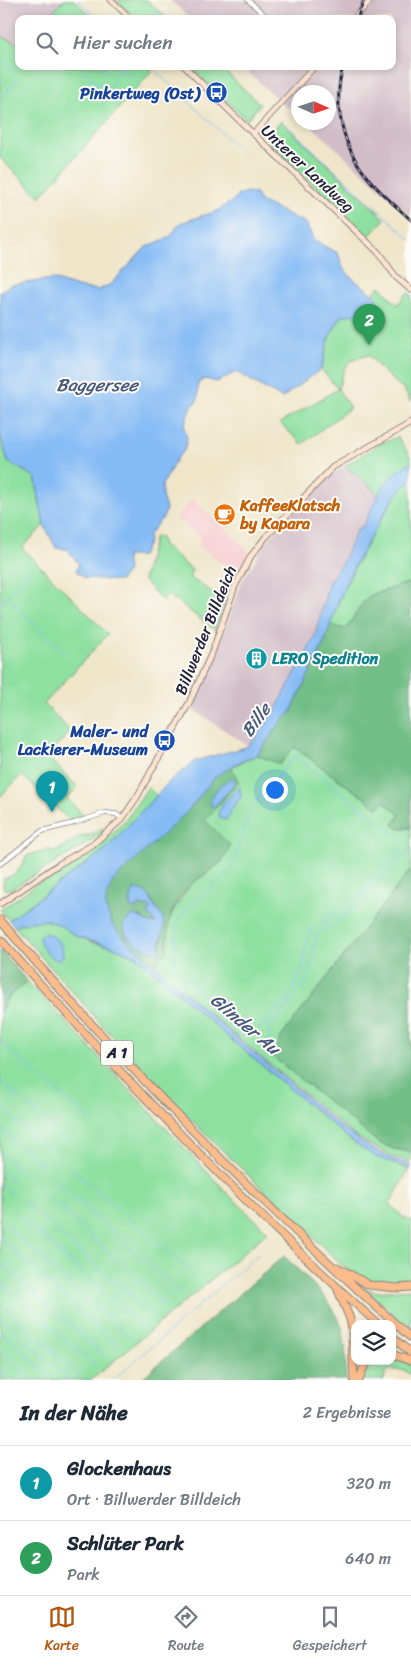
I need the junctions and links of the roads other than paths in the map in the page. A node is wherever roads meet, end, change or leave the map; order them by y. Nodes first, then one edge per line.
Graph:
1 (111, 0) edge
2 (248, 0) edge
3 (370, 0) edge
4 (127, 15) edge
5 (265, 15) edge
6 (357, 15) edge
7 (188, 70) edge
8 (311, 70) edge
9 (253, 134) junction
10 (411, 290) edge
11 (411, 423) edge
12 (122, 819) junction
13 (0, 864) edge
14 (1, 903) edge
15 (0, 920) edge
16 (0, 939) edge
17 (330, 1265) junction
18 (411, 1287) edge
19 (337, 1288) junction
20 (373, 1320) edge
21 (411, 1338) edge
22 (396, 1340) edge
23 (411, 1353) edge
24 (396, 1355) edge
25 (411, 1361) edge
26 (366, 1365) edge
27 (354, 1380) edge
28 (359, 1380) edge

1 - 4 street
2 - 5 street
3 - 6 street
7 - 9 street, Unterer Landweg
8 - 9 street
9 - 10 street, Unterer Landweg
11 - 12 street, Billwerder Billdeich
12 - 13 street
12 - 14 street, Billwerder Billdeich
15 - 17 highway, A 1
16 - 19 highway, A 1
17 - 18 highway
17 - 21 highway, A 1
19 - 20 highway, A 1
19 - 27 highway
22 - 23 highway
24 - 25 highway
26 - 28 highway

